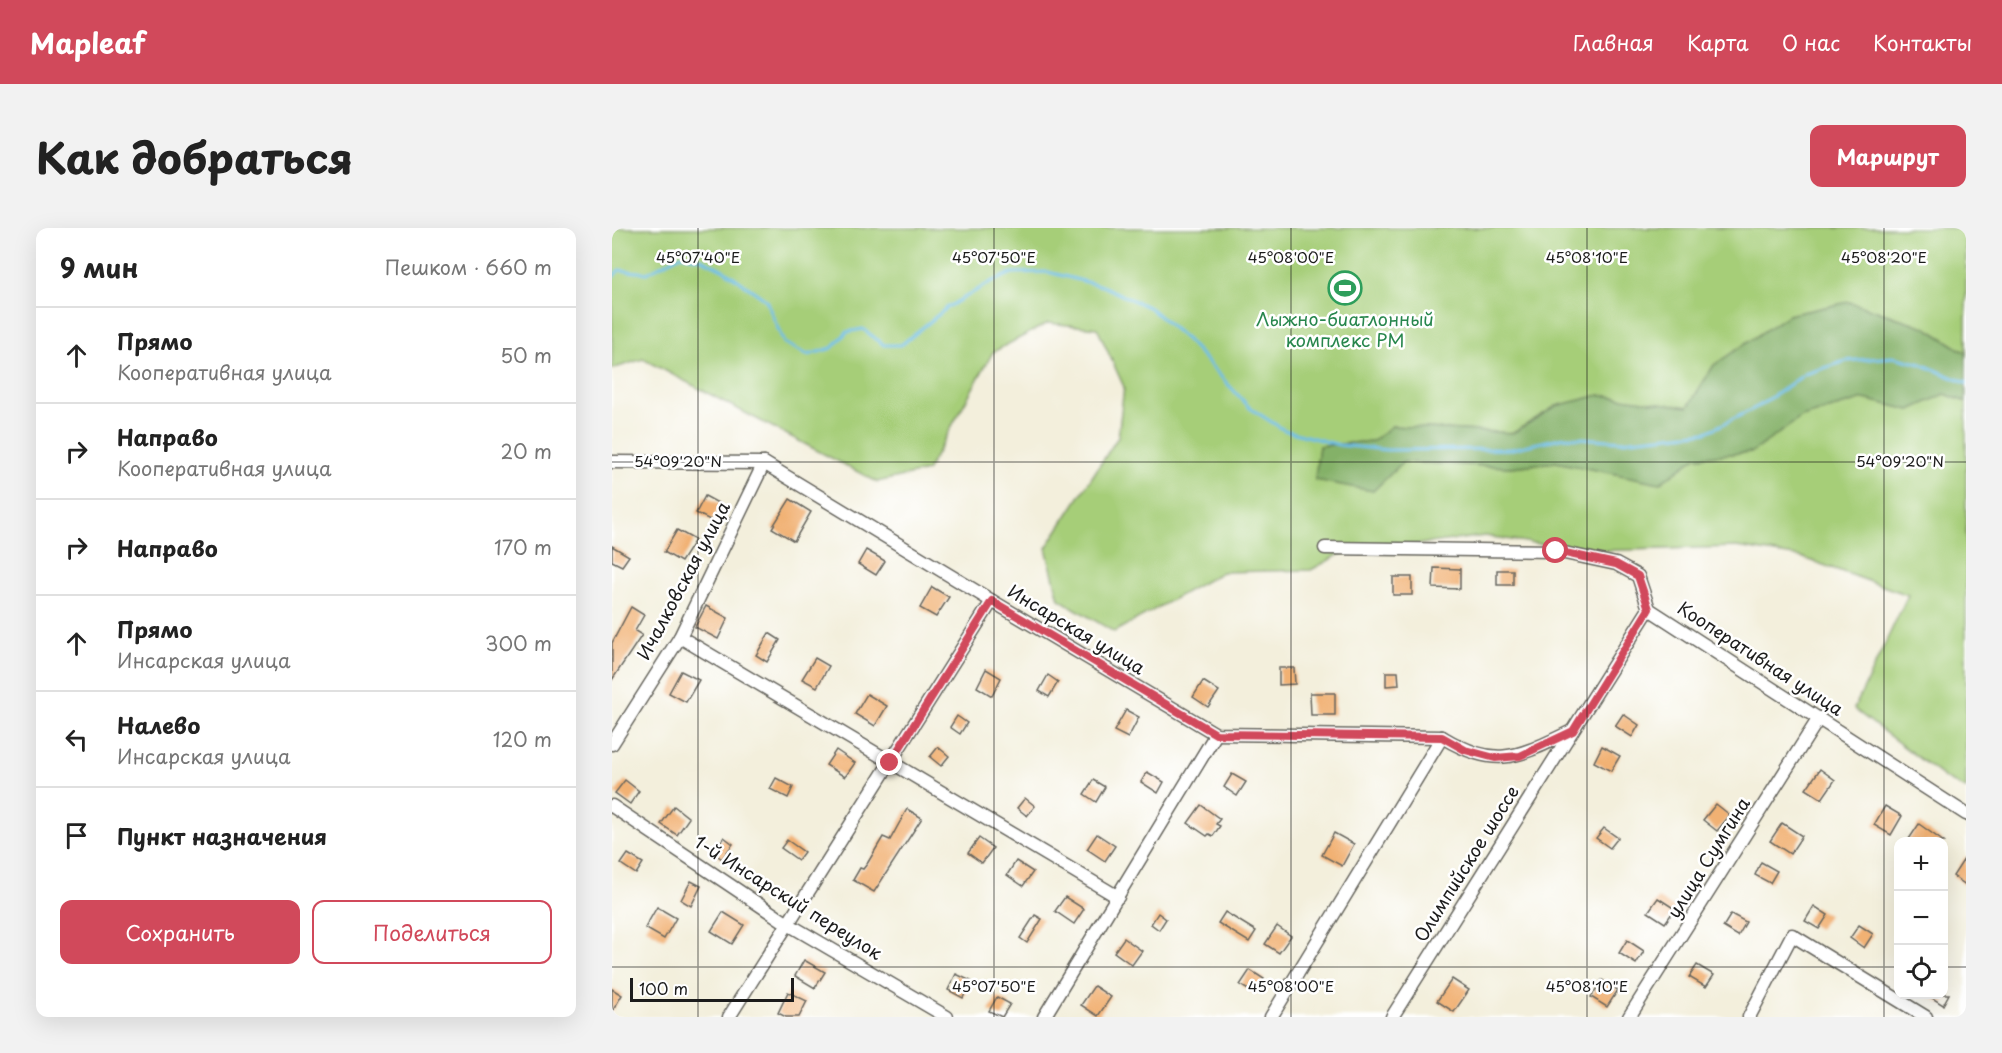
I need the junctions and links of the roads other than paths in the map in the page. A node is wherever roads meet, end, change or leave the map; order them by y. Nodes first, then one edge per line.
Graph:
1 (612, 462) edge
2 (764, 464) junction
3 (1325, 548) dead end
4 (992, 601) junction
5 (1649, 609) junction
6 (680, 637) junction
7 (1819, 718) junction
8 (1573, 731) junction
9 (1216, 734) junction
10 (1442, 737) junction
11 (612, 744) edge
12 (890, 763) junction
13 (612, 806) edge
14 (1966, 814) edge
15 (1118, 897) junction
16 (788, 924) junction
17 (1398, 1015) edge
18 (729, 1017) edge
19 (947, 1017) edge
20 (1044, 1017) edge
21 (1271, 1017) edge
22 (1629, 1017) edge
23 (1749, 1017) edge
24 (1926, 1017) edge

1 - 2 street
2 - 4 street
2 - 6 street, Ичалковская улица
3 - 5 street, Кооперативная улица
4 - 9 street, Инсарская улица
4 - 12 street, Инсарская улица
5 - 7 street, Кооперативная улица
5 - 8 street, Олимпийское шоссе
6 - 11 street, Ичалковская улица
6 - 12 street
7 - 14 street, Кооперативная улица
7 - 22 street, улица Сумгина
8 - 10 street
8 - 17 street, Олимпийское шоссе
9 - 10 street, Инсарская улица
9 - 15 street
10 - 21 street
12 - 15 street
12 - 16 street, Инсарская улица
13 - 16 street, 1-й Инсарский переулок
15 - 20 street
16 - 18 street, Инсарская улица
16 - 19 street, 1-й Инсарский переулок
23 - 24 street

